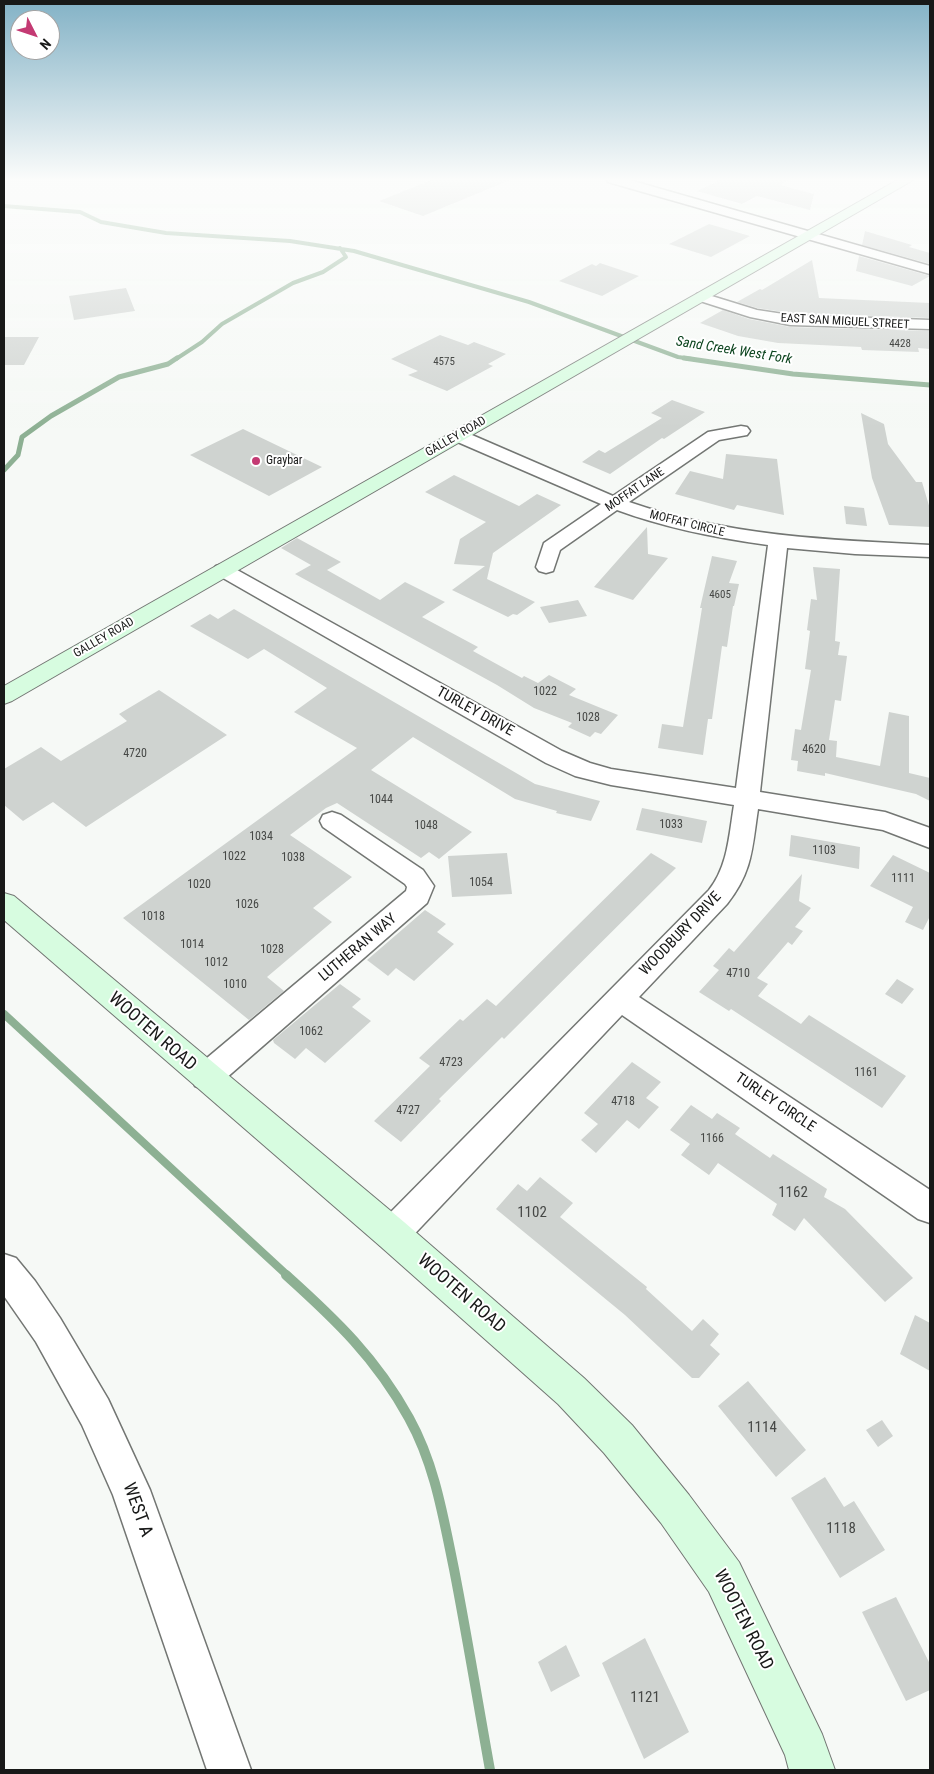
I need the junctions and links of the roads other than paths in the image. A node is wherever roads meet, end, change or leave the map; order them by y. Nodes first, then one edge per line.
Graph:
1 (764, 262) edge
2 (901, 262) edge
3 (930, 270) edge
4 (702, 297) junction
5 (930, 325) edge
6 (741, 431) dead end
7 (459, 436) junction
8 (616, 503) junction
9 (778, 542) junction
10 (930, 551) edge
11 (546, 567) dead end
12 (223, 570) junction
13 (4, 696) edge
14 (747, 798) junction
15 (332, 821) dead end
16 (930, 839) edge
17 (4, 904) edge
18 (620, 998) junction
19 (206, 1078) junction
20 (930, 1208) edge
21 (392, 1234) junction
22 (4, 1270) edge
23 (229, 1770) edge
24 (812, 1770) edge

1 - 4 main road, GALLEY ROAD
2 - 3 street
4 - 5 street, EAST SAN MIGUEL STREET
4 - 7 main road, GALLEY ROAD
6 - 8 street, MOFFAT LANE
7 - 8 street, MOFFAT CIRCLE
7 - 12 main road, GALLEY ROAD
8 - 9 street, MOFFAT CIRCLE
8 - 11 street, MOFFAT LANE
9 - 10 street, MOFFAT CIRCLE
9 - 14 street, WOODBURY DRIVE
12 - 13 main road, GALLEY ROAD
12 - 14 street, TURLEY DRIVE
14 - 16 street
14 - 18 street, WOODBURY DRIVE
15 - 19 street, LUTHERAN WAY
17 - 19 main road, WOOTEN ROAD
18 - 20 street, TURLEY CIRCLE
18 - 21 street, WOODBURY DRIVE
19 - 21 main road, WOOTEN ROAD
21 - 24 main road, WOOTEN ROAD
22 - 23 street, WEST A

